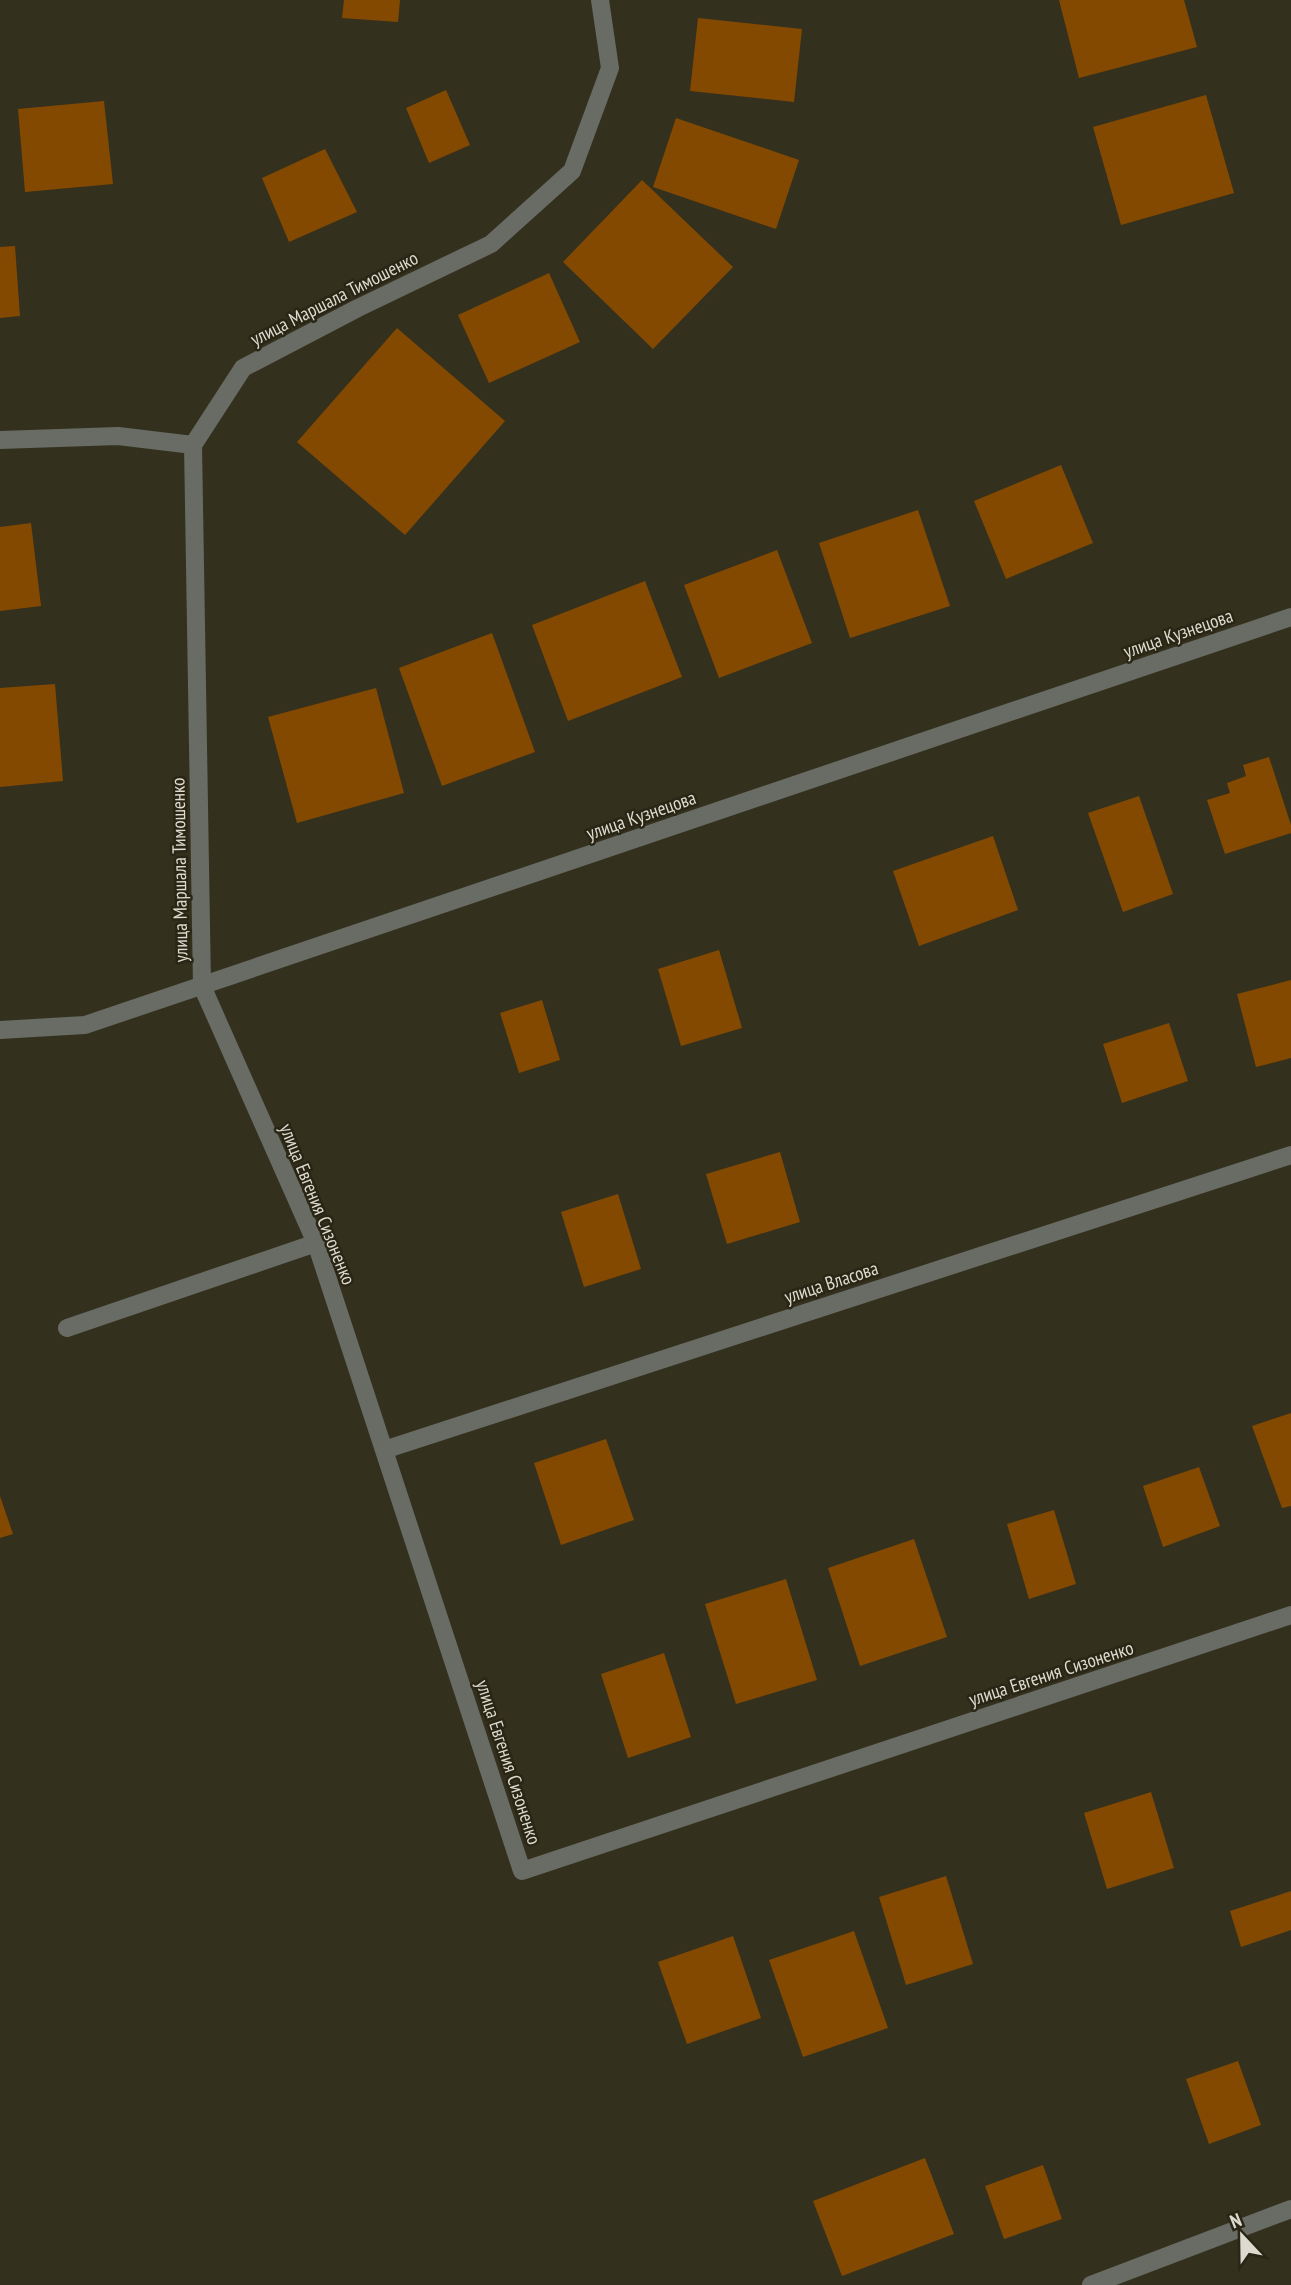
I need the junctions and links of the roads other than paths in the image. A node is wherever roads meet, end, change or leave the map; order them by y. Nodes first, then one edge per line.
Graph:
1 (600, 0) edge
2 (0, 440) edge
3 (193, 445) junction
4 (1291, 617) edge
5 (202, 986) junction
6 (0, 1030) edge
7 (1291, 1155) edge
8 (316, 1243) junction
9 (67, 1328) dead end
10 (384, 1450) junction
11 (1291, 1615) edge
12 (1291, 2209) edge
13 (1091, 2285) edge

1 - 3 street, улица Маршала Тимошенко
2 - 3 street
3 - 5 street, улица Маршала Тимошенко
4 - 5 street, улица Кузнецова
5 - 6 street, улица Кузнецова
5 - 8 street, улица Евгения Сизоненко
7 - 10 street, улица Власова
8 - 9 street
8 - 10 street, улица Евгения Сизоненко
10 - 11 street, улица Евгения Сизоненко
12 - 13 street

